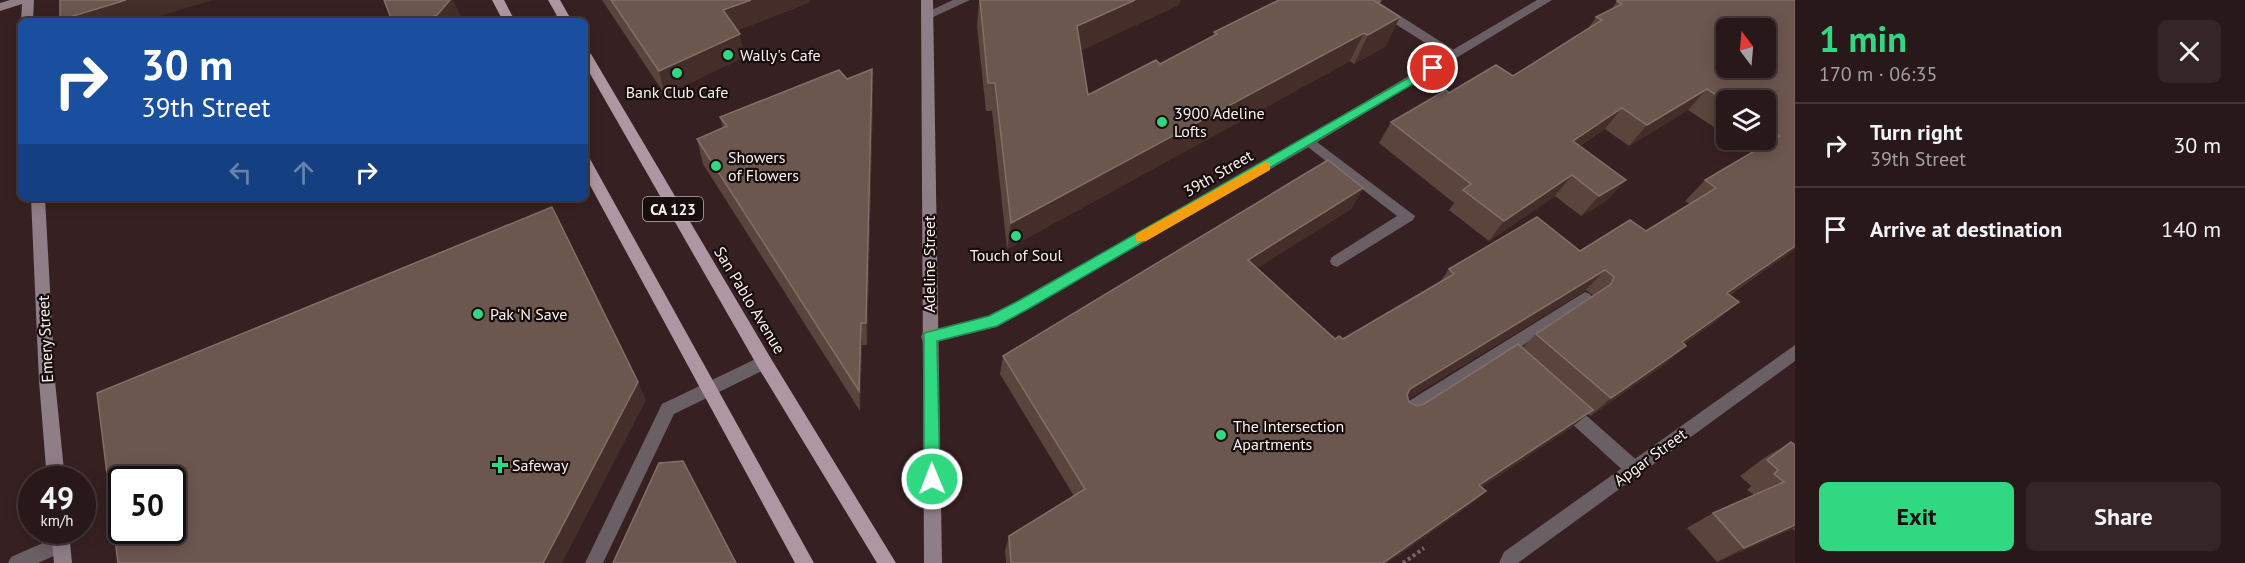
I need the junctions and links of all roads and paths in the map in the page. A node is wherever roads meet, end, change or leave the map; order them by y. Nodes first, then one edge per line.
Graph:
1 (25, 0) edge
2 (498, 0) edge
3 (554, 0) edge
4 (927, 0) edge
5 (964, 0) edge
6 (1376, 0) edge
7 (1546, 0) edge
8 (0, 7) edge
9 (927, 15) junction
10 (27, 18) edge
11 (507, 18) edge
12 (564, 18) edge
13 (1453, 56) junction
14 (588, 59) edge
15 (1310, 141) junction
16 (588, 167) edge
17 (38, 201) edge
18 (1337, 261) dead end
19 (1585, 298) edge
20 (929, 337) junction
21 (1502, 351) junction
22 (1795, 352) edge
23 (764, 362) junction
24 (1519, 366) edge
25 (710, 388) junction
26 (1552, 396) edge
27 (1402, 414) edge
28 (55, 466) edge
29 (1634, 469) junction
30 (49, 544) edge
31 (62, 544) edge
32 (1424, 548) edge
33 (17, 563) edge
34 (63, 563) edge
35 (594, 563) edge
36 (805, 563) edge
37 (887, 563) edge
38 (933, 563) edge
39 (1402, 563) edge
40 (1508, 563) edge

1 - 8 main road
1 - 10 main road
2 - 11 main road
3 - 12 main road
4 - 9 main road, Adeline Street
5 - 9 street
6 - 13 street
7 - 13 street, 39th Street
9 - 20 main road, Adeline Street
13 - 15 street, 39th Street
14 - 23 main road, San Pablo Avenue / CA 123
15 - 18 street
15 - 20 street, 39th Street
16 - 25 main road, CA 123
17 - 28 main road, Emery Street
19 - 21 street
20 - 38 main road, Adeline Street
21 - 24 street
21 - 27 street
22 - 29 street, Apgar Street
23 - 25 street
23 - 37 main road, San Pablo Avenue / CA 123
25 - 35 street
25 - 36 main road, CA 123
26 - 29 street
29 - 40 street, Apgar Street
30 - 33 street
31 - 34 main road
32 - 39 path

